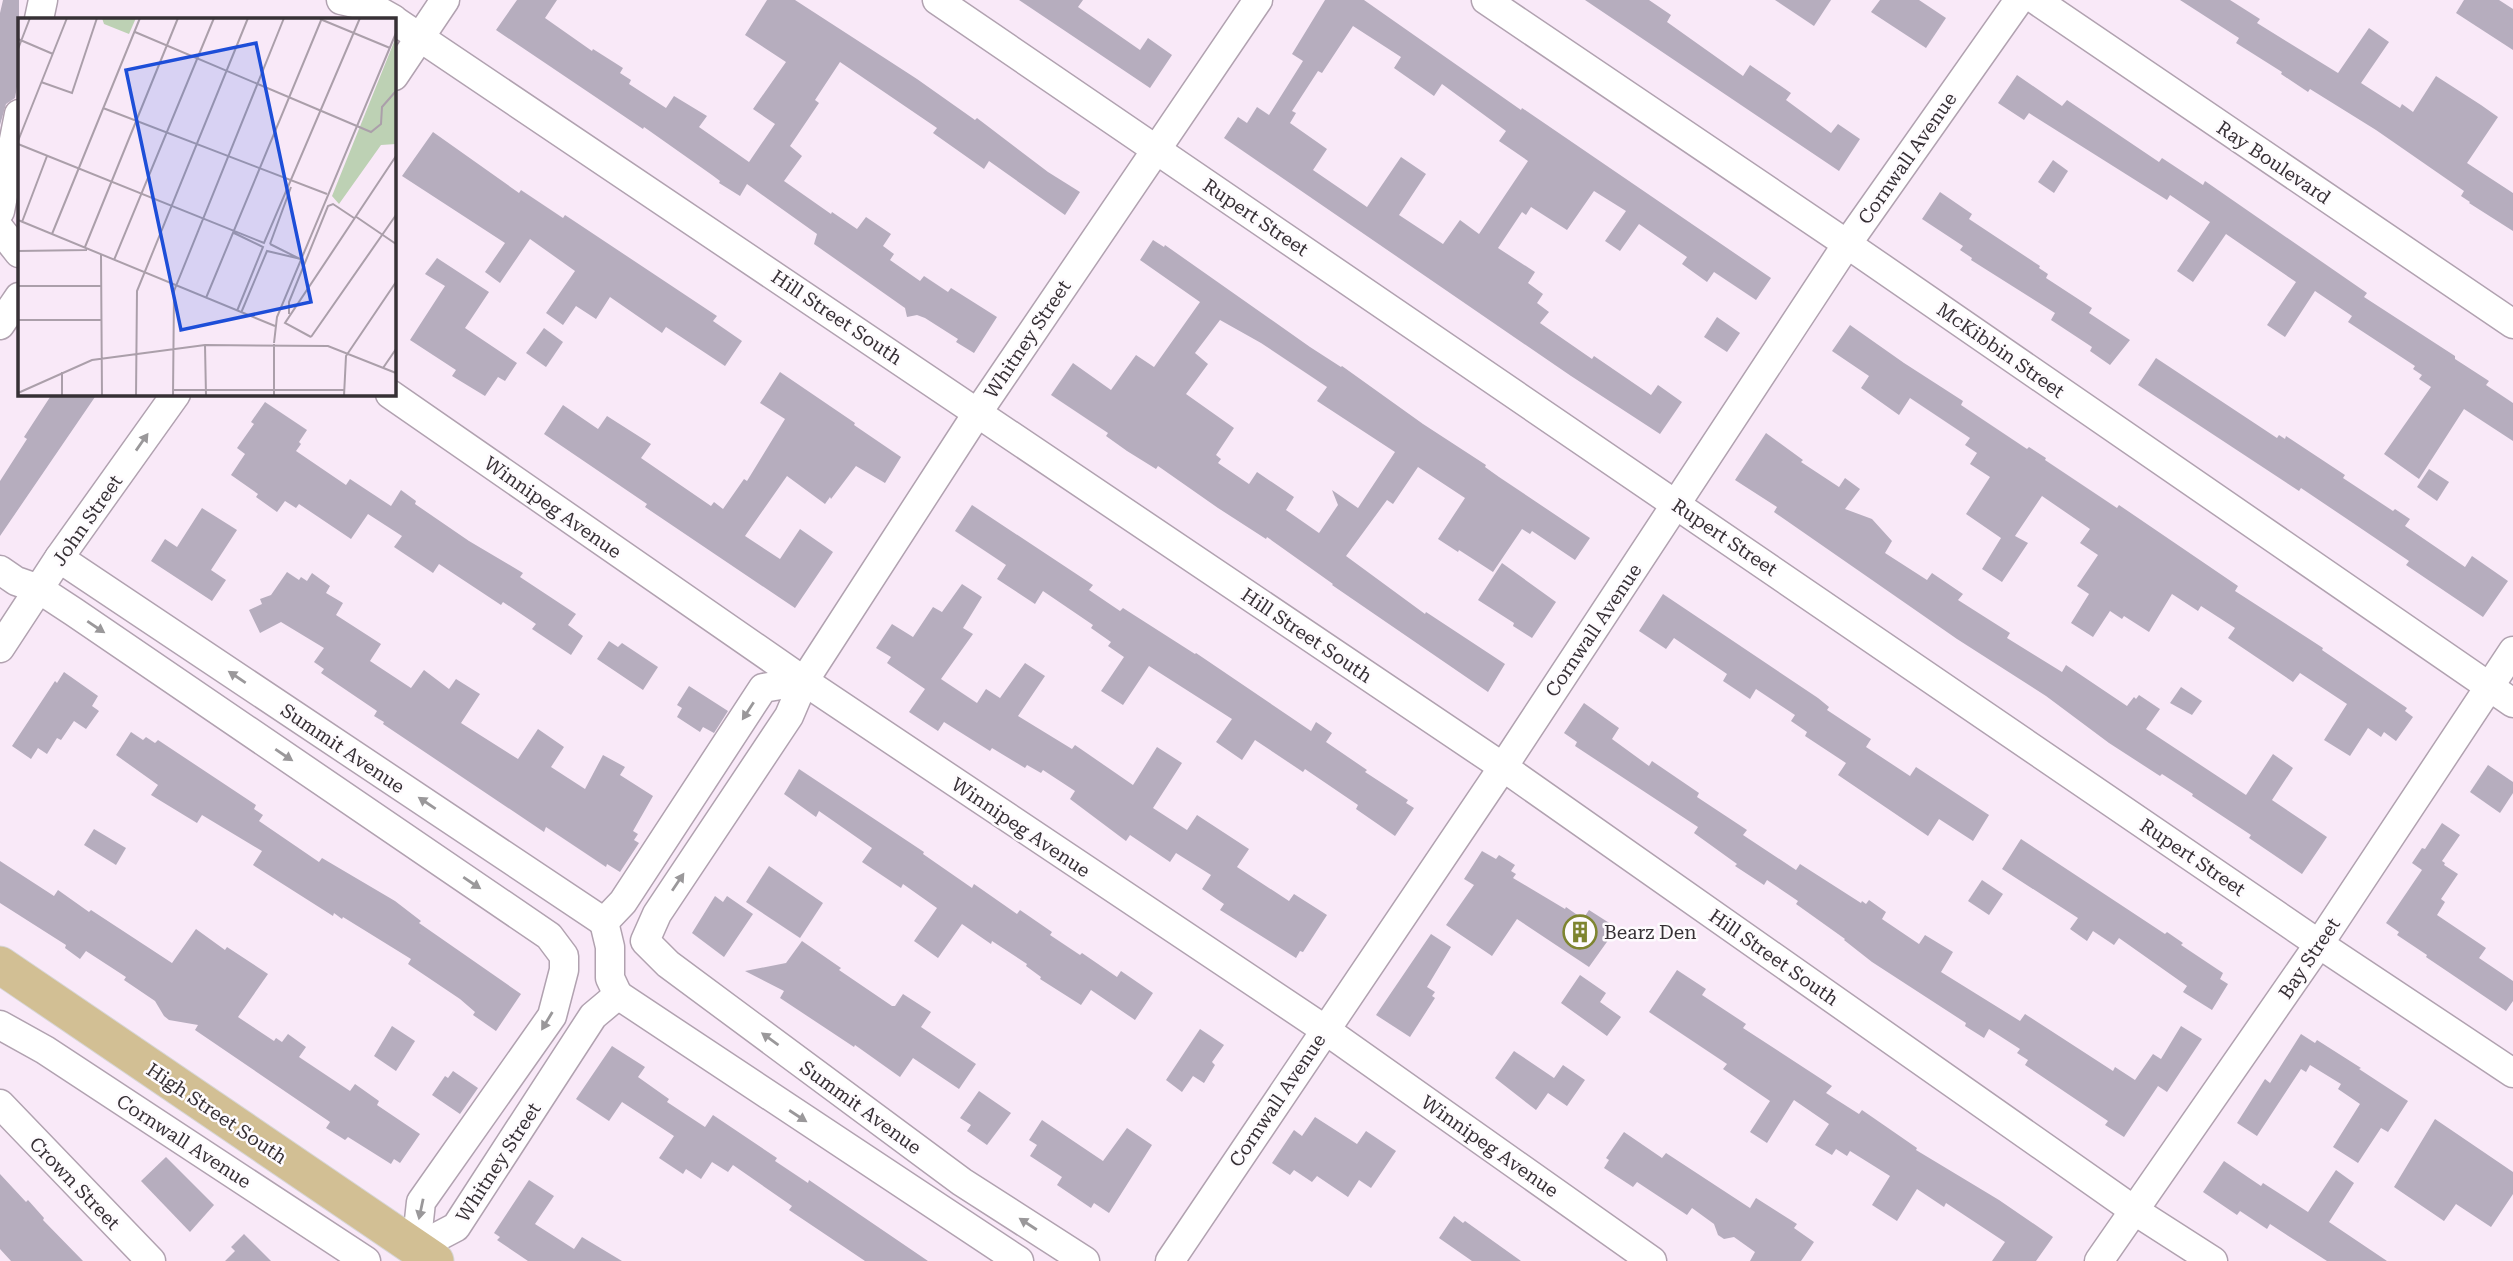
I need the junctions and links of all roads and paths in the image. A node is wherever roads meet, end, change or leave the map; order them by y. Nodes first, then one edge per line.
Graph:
1 (43, 0) edge
2 (341, 0) edge
3 (445, 0) edge
4 (937, 0) edge
5 (1258, 0) edge
6 (1486, 0) edge
7 (2019, 0) edge
8 (2036, 0) edge
9 (39, 18) edge
10 (390, 18) edge
11 (396, 22) edge
12 (421, 36) junction
13 (396, 73) edge
14 (18, 119) edge
15 (1156, 148) junction
16 (0, 211) edge
17 (0, 229) edge
18 (1847, 244) junction
19 (18, 252) edge
20 (18, 299) edge
21 (2513, 324) edge
22 (0, 325) edge
23 (175, 396) edge
24 (393, 396) edge
25 (978, 412) junction
26 (1676, 504) junction
27 (59, 558) junction
28 (0, 570) edge
29 (39, 589) junction
30 (0, 648) edge
31 (2513, 651) edge
32 (804, 681) junction
33 (2489, 687) junction
34 (2513, 703) edge
35 (1503, 766) junction
36 (604, 922) junction
37 (645, 941) joint
38 (2319, 944) junction
39 (564, 956) joint
40 (0, 965) edge
41 (618, 995) junction
42 (0, 1025) edge
43 (1324, 1029) junction
44 (2513, 1073) edge
45 (0, 1104) edge
46 (962, 1182) junction
47 (942, 1211) junction
48 (2135, 1211) junction
49 (425, 1255) edge
50 (151, 1261) edge
51 (366, 1261) edge
52 (1019, 1261) edge
53 (1085, 1261) edge
54 (1170, 1261) edge
55 (1652, 1261) edge
56 (2099, 1261) edge
57 (2213, 1261) edge

1 - 9 street
2 - 10 street, Hill Street South
3 - 12 street
4 - 15 street, Rupert Street
5 - 15 street, Whitney Street
6 - 18 street, McKibbin Street
7 - 18 street, Cornwall Avenue
8 - 21 street, Ray Boulevard
11 - 12 street, Hill Street South
12 - 13 street
12 - 25 street, Hill Street South
14 - 16 street
15 - 25 street, Whitney Street
15 - 26 street, Rupert Street
17 - 19 street
18 - 26 street, Cornwall Avenue
18 - 33 street, McKibbin Street
20 - 22 street
27 -> 23 street, John Street
24 - 32 street, Winnipeg Avenue
25 - 32 street, Whitney Street
25 - 35 street, Hill Street South
26 - 35 street, Cornwall Avenue
26 - 38 street, Rupert Street
27 - 29 street, John Street
36 -> 27 street, Summit Avenue
28 - 29 street, Summit Avenue
29 - 30 street, John Street
29 -> 39 street, Summit Avenue
31 - 33 street, Bay Street
32 -> 36 street
37 -> 32 street, Whitney Street
32 - 43 street, Winnipeg Avenue
33 - 34 street, McKibbin Street
33 - 38 street, Bay Street
35 - 43 street, Cornwall Avenue
35 - 48 street, Hill Street South
36 - 41 street
46 -> 37 street, Summit Avenue
38 - 44 street, Rupert Street
38 - 48 street, Bay Street
39 -> 49 street, Whitney Street
40 - 49 main road, High Street South
41 -> 47 street, Summit Avenue
41 - 49 street, Whitney Street
42 - 51 street, Cornwall Avenue
43 - 54 street, Cornwall Avenue
43 - 55 street, Winnipeg Avenue
45 - 50 street, Crown Street
46 - 47 street
53 -> 46 street, Summit Avenue
47 - 52 street, Summit Avenue
48 - 56 street, Bay Street
48 - 57 street, Hill Street South

